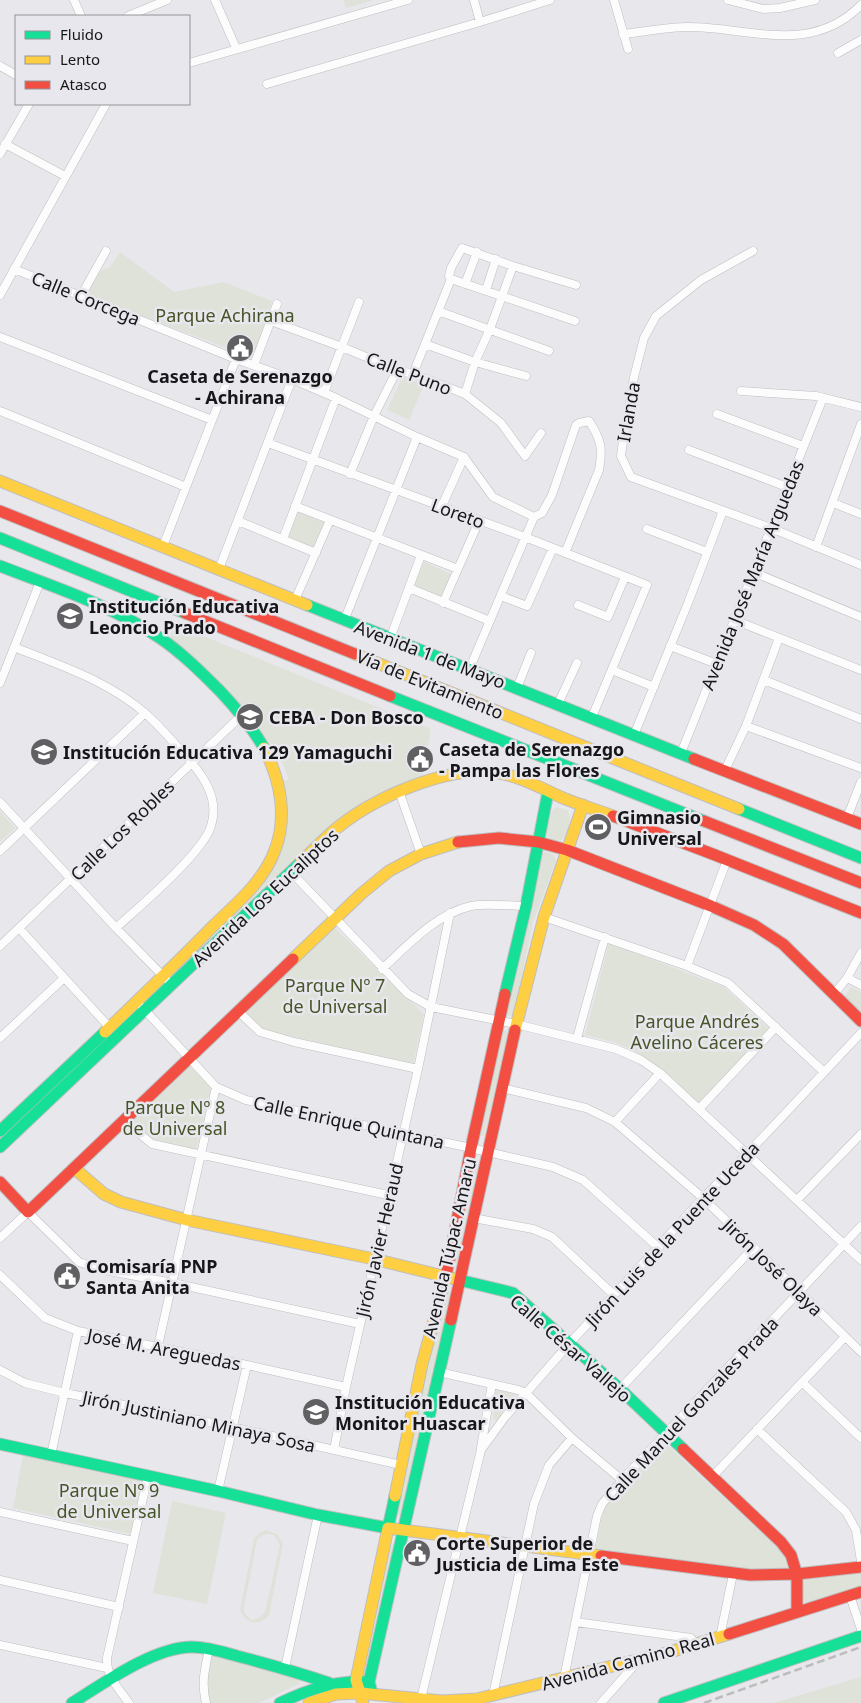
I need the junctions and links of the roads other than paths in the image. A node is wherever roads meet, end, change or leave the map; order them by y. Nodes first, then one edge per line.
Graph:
1 (74, 0) edge
2 (167, 0) edge
3 (215, 0) edge
4 (408, 0) edge
5 (474, 0) edge
6 (550, 0) edge
7 (614, 0) edge
8 (728, 0) edge
9 (815, 0) edge
10 (145, 4) edge
11 (861, 5) edge
12 (81, 15) edge
13 (129, 15) edge
14 (480, 22) junction
15 (623, 34) junction
16 (861, 40) edge
17 (236, 48) junction
18 (628, 49) dead end
19 (838, 53) dead end
20 (190, 63) edge
21 (0, 66) edge
22 (15, 74) edge
23 (268, 84) dead end
24 (29, 105) edge
25 (105, 105) edge
26 (6, 144) junction
27 (0, 154) edge
28 (65, 176) junction
29 (106, 251) dead end
30 (753, 251) dead end
31 (476, 252) junction
32 (496, 259) junction
33 (513, 266) junction
34 (14, 269) junction
35 (451, 279) junction
36 (465, 284) junction
37 (576, 285) dead end
38 (486, 290) junction
39 (0, 295) edge
40 (82, 296) junction
41 (502, 296) junction
42 (359, 302) dead end
43 (277, 304) dead end
44 (438, 311) junction
45 (271, 321) junction
46 (575, 321) dead end
47 (490, 330) junction
48 (0, 337) edge
49 (425, 344) junction
50 (342, 347) junction
51 (549, 351) dead end
52 (236, 358) junction
53 (475, 362) junction
54 (254, 365) junction
55 (397, 370) junction
56 (413, 374) junction
57 (526, 376) dead end
58 (292, 380) junction
59 (741, 391) dead end
60 (324, 393) junction
61 (465, 394) junction
62 (336, 398) junction
63 (823, 398) junction
64 (861, 407) edge
65 (0, 411) edge
66 (717, 414) dead end
67 (374, 416) junction
68 (212, 420) junction
69 (861, 424) edge
70 (541, 433) dead end
71 (417, 438) junction
72 (268, 443) junction
73 (803, 446) junction
74 (689, 450) dead end
75 (464, 457) junction
76 (313, 459) junction
77 (350, 474) junction
78 (0, 481) edge
79 (186, 487) junction
80 (787, 487) junction
81 (396, 491) junction
82 (833, 503) junction
83 (295, 506) junction
84 (441, 508) junction
85 (0, 510) edge
86 (723, 511) junction
87 (861, 514) edge
88 (534, 517) junction
89 (330, 520) junction
90 (238, 521) junction
91 (479, 521) junction
92 (771, 528) junction
93 (647, 529) dead end
94 (525, 537) junction
95 (0, 538) edge
96 (377, 538) junction
97 (283, 539) junction
98 (163, 546) junction
99 (816, 547) junction
100 (553, 548) junction
101 (707, 552) junction
102 (316, 553) junction
103 (565, 553) junction
104 (421, 555) junction
105 (861, 565) edge
106 (0, 566) edge
107 (219, 569) junction
108 (458, 569) junction
109 (753, 572) junction
110 (625, 577) junction
111 (40, 582) junction
112 (409, 588) junction
113 (501, 596) junction
114 (296, 600) junction
115 (443, 603) junction
116 (578, 605) dead end
117 (861, 617) edge
118 (734, 620) junction
119 (344, 621) junction
120 (490, 621) junction
121 (779, 638) junction
122 (390, 639) junction
123 (670, 646) junction
124 (14, 647) junction
125 (531, 652) dead end
126 (577, 663) dead end
127 (717, 664) junction
128 (469, 670) junction
129 (612, 670) junction
130 (861, 670) edge
131 (764, 680) junction
132 (0, 683) edge
133 (517, 688) junction
134 (654, 688) junction
135 (558, 704) junction
136 (145, 713) junction
137 (243, 714) junction
138 (592, 717) junction
139 (861, 719) edge
140 (746, 726) junction
141 (634, 735) junction
142 (681, 753) junction
143 (192, 763) junction
144 (861, 768) edge
145 (725, 770) junction
146 (861, 782) edge
147 (399, 791) junction
148 (548, 792) junction
149 (0, 802) edge
150 (583, 805) junction
151 (847, 818) junction
152 (861, 824) edge
153 (24, 828) junction
154 (538, 842) junction
155 (567, 850) junction
156 (0, 851) edge
157 (422, 854) junction
158 (861, 858) edge
159 (727, 860) junction
160 (290, 871) junction
161 (70, 880) junction
162 (861, 883) edge
163 (526, 906) junction
164 (711, 906) junction
165 (450, 913) junction
166 (861, 913) edge
167 (544, 917) junction
168 (335, 919) junction
169 (19, 928) junction
170 (116, 928) junction
171 (605, 937) junction
172 (0, 946) edge
173 (861, 952) edge
174 (688, 966) junction
175 (382, 969) junction
176 (164, 976) junction
177 (64, 978) junction
178 (847, 978) junction
179 (861, 984) edge
180 (173, 985) junction
181 (834, 994) junction
182 (137, 1002) junction
183 (431, 1007) junction
184 (146, 1010) junction
185 (238, 1011) junction
186 (861, 1021) edge
187 (498, 1022) junction
188 (516, 1024) junction
189 (776, 1027) junction
190 (110, 1028) junction
191 (861, 1033) edge
192 (0, 1038) edge
193 (577, 1038) junction
194 (188, 1056) junction
195 (418, 1069) junction
196 (824, 1072) junction
197 (660, 1073) junction
198 (216, 1087) junction
199 (502, 1088) junction
200 (698, 1109) junction
201 (123, 1120) junction
202 (615, 1122) junction
203 (0, 1131) edge
204 (403, 1134) junction
205 (861, 1134) edge
206 (0, 1147) edge
207 (471, 1148) junction
208 (489, 1152) junction
209 (747, 1154) junction
210 (200, 1155) junction
211 (74, 1168) junction
212 (0, 1182) edge
213 (388, 1195) junction
214 (703, 1198) junction
215 (797, 1200) junction
216 (28, 1212) junction
217 (473, 1218) junction
218 (187, 1220) junction
219 (861, 1226) edge
220 (0, 1238) edge
221 (844, 1244) junction
222 (659, 1248) junction
223 (753, 1248) junction
224 (374, 1259) junction
225 (861, 1260) edge
226 (0, 1275) edge
227 (446, 1276) junction
228 (460, 1280) junction
229 (173, 1283) junction
230 (799, 1293) junction
231 (614, 1295) junction
232 (360, 1324) junction
233 (78, 1331) junction
234 (845, 1337) junction
235 (569, 1344) junction
236 (158, 1346) junction
237 (861, 1352) edge
238 (247, 1365) junction
239 (0, 1370) edge
240 (439, 1372) junction
241 (802, 1382) junction
242 (492, 1384) junction
243 (346, 1387) junction
244 (620, 1389) junction
245 (65, 1393) junction
246 (526, 1393) junction
247 (232, 1427) junction
248 (757, 1430) junction
249 (667, 1434) junction
250 (572, 1438) junction
251 (861, 1438) edge
252 (0, 1444) edge
253 (334, 1450) junction
254 (481, 1450) junction
255 (51, 1455) junction
256 (401, 1465) junction
257 (148, 1476) junction
258 (712, 1477) junction
259 (622, 1480) junction
260 (218, 1491) junction
261 (0, 1512) edge
262 (318, 1515) junction
263 (388, 1528) junction
264 (402, 1530) junction
265 (460, 1538) junction
266 (133, 1541) junction
267 (526, 1548) junction
268 (590, 1554) junction
269 (861, 1561) edge
270 (861, 1567) edge
271 (733, 1574) junction
272 (797, 1575) junction
273 (0, 1580) edge
274 (856, 1594) edge
275 (119, 1607) junction
276 (797, 1611) junction
277 (576, 1622) junction
278 (861, 1629) edge
279 (720, 1636) junction
280 (861, 1636) edge
281 (696, 1644) junction
282 (0, 1645) edge
283 (209, 1648) junction
284 (639, 1660) junction
285 (285, 1668) junction
286 (109, 1673) junction
287 (564, 1678) junction
288 (356, 1680) junction
289 (329, 1684) junction
290 (372, 1693) edge
291 (336, 1694) junction
292 (493, 1695) junction
293 (361, 1698) edge
294 (421, 1699) junction
295 (72, 1703) edge
296 (128, 1703) edge
297 (206, 1703) edge
298 (280, 1703) edge
299 (308, 1703) edge
300 (601, 1703) edge
301 (664, 1703) edge

1 - 12 street
2 - 10 street
3 - 17 street
4 - 17 street
5 - 14 street
6 - 14 street
7 - 15 street
8 - 9 street
10 - 13 street
11 - 15 street
14 - 23 street
15 - 18 street
16 - 19 street
17 - 20 street
21 - 22 street
24 - 26 street
25 - 28 street
26 - 27 street
26 - 28 street
28 - 34 street
29 - 40 street
30 - 86 street, Irlanda
31 - 32 street
31 - 35 street
31 - 36 street
32 - 33 street
32 - 38 street
33 - 37 street
33 - 41 street
34 - 39 street
34 - 40 street, Calle Corcega
35 - 36 street
35 - 44 street
36 - 38 street
38 - 41 street
40 - 52 street, Calle Corcega
41 - 46 street
41 - 47 street
42 - 50 street
43 - 45 street
44 - 47 street
44 - 49 street
45 - 50 street, Calle Puno
45 - 54 street
47 - 51 street
47 - 53 street
48 - 68 street
49 - 53 street
49 - 56 street
50 - 55 street, Calle Puno
50 - 60 street
52 - 54 street, Calle Corcega
52 - 68 street
53 - 57 street
53 - 61 street
54 - 58 street, Calle Corcega
55 - 56 street, Calle Puno
55 - 67 street
56 - 61 street, Calle Puno
58 - 60 street, Calle Corcega
58 - 72 street
59 - 63 street
60 - 62 street, Calle Corcega
61 - 70 street, Calle Puno
62 - 67 street, Calle Corcega
62 - 76 street
63 - 64 street
63 - 73 street, Avenida José María Arguedas
65 - 79 street
66 - 73 street
67 - 71 street, Calle Corcega
67 - 77 street
68 - 79 street
69 - 82 street
71 - 75 street, Calle Corcega
71 - 81 street
72 - 76 street, Loreto
72 - 90 street
73 - 80 street, Avenida José María Arguedas
74 - 80 street
75 - 84 street
75 - 88 street
76 - 77 street, Loreto
76 - 83 street
77 - 81 street, Loreto
78 - 98 main road, Avenida 1 de Mayo
79 - 98 street
80 - 92 street, Avenida José María Arguedas
81 - 84 street, Loreto
81 - 96 street
82 - 87 street
82 - 99 street
83 - 89 street
83 - 97 street
84 - 91 street, Loreto
85 - 158 main road, Vía de Evitamiento
86 - 92 street, Irlanda
86 - 101 street
88 - 94 street
88 - 103 street
89 - 96 street
89 - 102 street
90 - 97 street
90 - 107 street
91 - 94 street, Loreto
91 - 108 street
92 - 99 street, Irlanda
92 - 109 street, Avenida José María Arguedas
93 - 101 street
94 - 100 street, Loreto
94 - 113 street
95 - 162 main road, Vía de Evitamiento
96 - 104 street
96 - 119 street
97 - 102 street
98 - 107 main road, Avenida 1 de Mayo
99 - 105 street, Irlanda
100 - 103 street, Loreto
100 - 113 street
101 - 123 street
102 - 114 street
103 - 110 street, Loreto
104 - 108 street
104 - 112 street
106 - 111 main road, Avenida Los Eucaliptos
107 - 114 main road, Avenida 1 de Mayo
108 - 115 street
109 - 117 street
109 - 118 street, Avenida José María Arguedas
110 - 116 street
110 - 129 street, Loreto
111 - 124 street
111 - 137 main road, Avenida Los Eucaliptos
112 - 115 street
112 - 122 street
113 - 120 street
114 - 119 main road, Avenida 1 de Mayo
115 - 120 street
118 - 121 street
118 - 127 street, Avenida José María Arguedas
119 - 122 main road, Avenida 1 de Mayo
120 - 128 street
121 - 130 street
121 - 131 street
122 - 128 main road, Avenida 1 de Mayo
123 - 127 street
123 - 134 street
124 - 132 street
124 - 136 street
125 - 133 street
126 - 135 street
127 - 142 street, Avenida José María Arguedas
128 - 133 main road, Avenida 1 de Mayo
129 - 134 street
129 - 138 street
131 - 139 street
131 - 140 street
133 - 135 main road, Avenida 1 de Mayo
134 - 141 street
135 - 138 main road, Avenida 1 de Mayo
136 - 143 street
136 - 153 street
137 - 143 street, Calle Los Robles
137 - 176 main road, Avenida Los Eucaliptos
138 - 141 main road, Avenida 1 de Mayo
140 - 144 street
140 - 145 street
141 - 142 main road, Avenida 1 de Mayo
142 - 145 main road, Avenida 1 de Mayo
143 - 161 street, Calle Los Robles
143 - 170 street
145 - 151 main road, Avenida 1 de Mayo
146 - 151 street
147 - 148 main road, Avenida Los Eucaliptos
147 - 157 street
147 - 160 main road, Avenida Los Eucaliptos
148 - 150 main road, Avenida Los Eucaliptos
148 - 154 main road, Avenida Túpac Amaru
149 - 153 street
150 - 155 main road, Avenida Túpac Amaru
150 - 159 main road, Avenida Los Eucaliptos
151 - 152 main road, Avenida 1 de Mayo
153 - 156 street
153 - 161 street
154 - 155 main road
154 - 157 main road
154 - 163 main road, Avenida Túpac Amaru
155 - 164 main road
155 - 167 main road, Avenida Túpac Amaru
157 - 168 main road
159 - 164 street
159 - 166 main road, Avenida Los Eucaliptos
160 - 168 street
160 - 180 main road, Avenida Los Eucaliptos
161 - 169 street, Calle Los Robles
161 - 170 street
163 - 165 street
163 - 187 main road, Avenida Túpac Amaru
164 - 174 street
164 - 181 main road
165 - 175 street
165 - 183 street, Jirón Javier Heraud
167 - 171 street
167 - 188 main road, Avenida Túpac Amaru
168 - 175 street
168 - 185 main road
169 - 172 street, Calle Los Robles
169 - 177 street
170 - 176 street
171 - 174 street
171 - 193 street
173 - 178 street
174 - 189 street
175 - 183 street
176 - 180 street
176 - 182 main road, Avenida Los Eucaliptos
177 - 190 street
177 - 192 street
178 - 179 street
178 - 181 street
180 - 184 main road, Avenida Los Eucaliptos
181 - 186 main road
182 - 184 street, Calle Enrique Quintana
182 - 190 main road, Avenida Los Eucaliptos
183 - 187 street
183 - 195 street, Jirón Javier Heraud
184 - 194 street, Calle Enrique Quintana
184 - 206 main road, Avenida Los Eucaliptos
185 - 194 main road
185 - 195 street
187 - 188 street
187 - 207 main road, Avenida Túpac Amaru
188 - 193 street
188 - 199 main road, Avenida Túpac Amaru
189 - 196 street
189 - 200 street
190 - 203 main road, Avenida Los Eucaliptos
191 - 196 street, Jirón Luis de la Puente Uceda
193 - 197 street
194 - 198 street, Calle Enrique Quintana
194 - 201 main road
195 - 204 street, Jirón Javier Heraud
196 - 209 street, Jirón Luis de la Puente Uceda
197 - 200 street
197 - 202 street
198 - 204 street, Calle Enrique Quintana
198 - 210 street
199 - 202 street, Jirón José Olaya
199 - 208 main road, Avenida Túpac Amaru
200 - 209 street
201 - 210 street
201 - 211 main road
202 - 214 street, Jirón José Olaya
204 - 207 street, Calle Enrique Quintana
204 - 213 street, Jirón Javier Heraud
205 - 215 street
207 - 208 street, Calle Enrique Quintana
207 - 227 main road, Avenida Túpac Amaru
208 - 217 main road, Avenida Túpac Amaru
208 - 222 street, Calle Enrique Quintana
209 - 214 street, Jirón Luis de la Puente Uceda
209 - 215 street
210 - 213 street
210 - 218 street
211 - 216 main road
211 - 218 main road, Calle César Vallejo
212 - 216 main road
213 - 224 street, Jirón Javier Heraud
214 - 222 street, Jirón Luis de la Puente Uceda
214 - 223 street, Jirón José Olaya
215 - 221 street
216 - 220 street
216 - 229 street
217 - 228 main road, Avenida Túpac Amaru
217 - 231 street
218 - 224 main road, Calle César Vallejo
218 - 229 street
219 - 221 street, Calle Manuel Gonzales Prada
221 - 225 street
221 - 230 street, Calle Manuel Gonzales Prada
222 - 231 street, Jirón Luis de la Puente Uceda
223 - 230 street, Jirón José Olaya
223 - 244 street
224 - 227 main road, Calle César Vallejo
224 - 232 street, Jirón Javier Heraud
226 - 233 street, José M. Areguedas
227 - 228 main road, Calle César Vallejo
227 - 256 main road, Avenida Túpac Amaru
228 - 235 main road, Calle César Vallejo
228 - 240 main road, Avenida Túpac Amaru
229 - 232 street
229 - 236 street
230 - 234 street, Jirón José Olaya
230 - 249 street, Calle Manuel Gonzales Prada
231 - 235 street, Jirón Luis de la Puente Uceda
232 - 243 street, Jirón Javier Heraud
233 - 236 street, José M. Areguedas
233 - 245 street
234 - 237 street, Jirón José Olaya
234 - 241 street
235 - 244 main road, Calle César Vallejo
235 - 246 street, Jirón Luis de la Puente Uceda
236 - 238 street, José M. Areguedas
238 - 243 street, José M. Areguedas
238 - 247 street
239 - 245 street, Jirón Justiniano Minaya Sosa
240 - 242 street
240 - 264 main road, Avenida Túpac Amaru
241 - 248 street
241 - 251 street
242 - 246 street
242 - 254 street
243 - 253 street, Jirón Javier Heraud
244 - 249 main road, Calle César Vallejo
245 - 247 street, Jirón Justiniano Minaya Sosa
245 - 255 street
246 - 250 street
246 - 254 street, Jirón Luis de la Puente Uceda
247 - 253 street, Jirón Justiniano Minaya Sosa
247 - 260 street
248 - 258 street
248 - 269 street
249 - 258 main road, Calle César Vallejo
249 - 259 street, Calle Manuel Gonzales Prada
250 - 259 street
250 - 267 street
252 - 255 main road
253 - 256 street, Jirón Justiniano Minaya Sosa
254 - 265 street, Jirón Luis de la Puente Uceda
255 - 257 main road
256 - 263 main road, Avenida Túpac Amaru
257 - 260 main road
257 - 266 street
258 - 272 main road, Calle César Vallejo
259 - 268 street, Calle Manuel Gonzales Prada
260 - 262 main road
261 - 266 street
262 - 263 main road
262 - 285 street
263 - 264 main road
263 - 288 main road, Avenida Túpac Amaru
264 - 265 main road
264 - 290 main road, Avenida Túpac Amaru
265 - 267 main road
265 - 294 street, Jirón Luis de la Puente Uceda
266 - 275 street
267 - 268 main road
267 - 292 street
268 - 271 main road
268 - 277 street, Calle Manuel Gonzales Prada
270 - 272 main road
271 - 272 main road
271 - 279 street
272 - 276 main road, Calle César Vallejo
273 - 275 street
274 - 276 main road, Avenida Camino Real
274 - 278 street
275 - 286 street
276 - 279 main road, Avenida Camino Real
277 - 281 street
277 - 287 street, Calle Manuel Gonzales Prada
279 - 281 main road, Avenida Camino Real
280 - 301 main road
281 - 284 main road, Avenida Camino Real
282 - 286 street
283 - 285 main road
283 - 286 main road
283 - 297 street
284 - 287 main road, Avenida Camino Real
284 - 300 street
285 - 289 main road
286 - 295 main road
286 - 296 street
287 - 292 main road, Avenida Camino Real
288 - 289 main road, Avenida Camino Real
288 - 290 main road, Avenida Camino Real
288 - 293 main road, Avenida Túpac Amaru
289 - 291 main road
289 - 298 main road, Avenida Camino Real
290 - 293 main road, Avenida Camino Real
290 - 294 main road, Avenida Camino Real
291 - 293 main road, Avenida Camino Real
291 - 299 main road, Avenida Camino Real
292 - 294 main road, Avenida Camino Real

